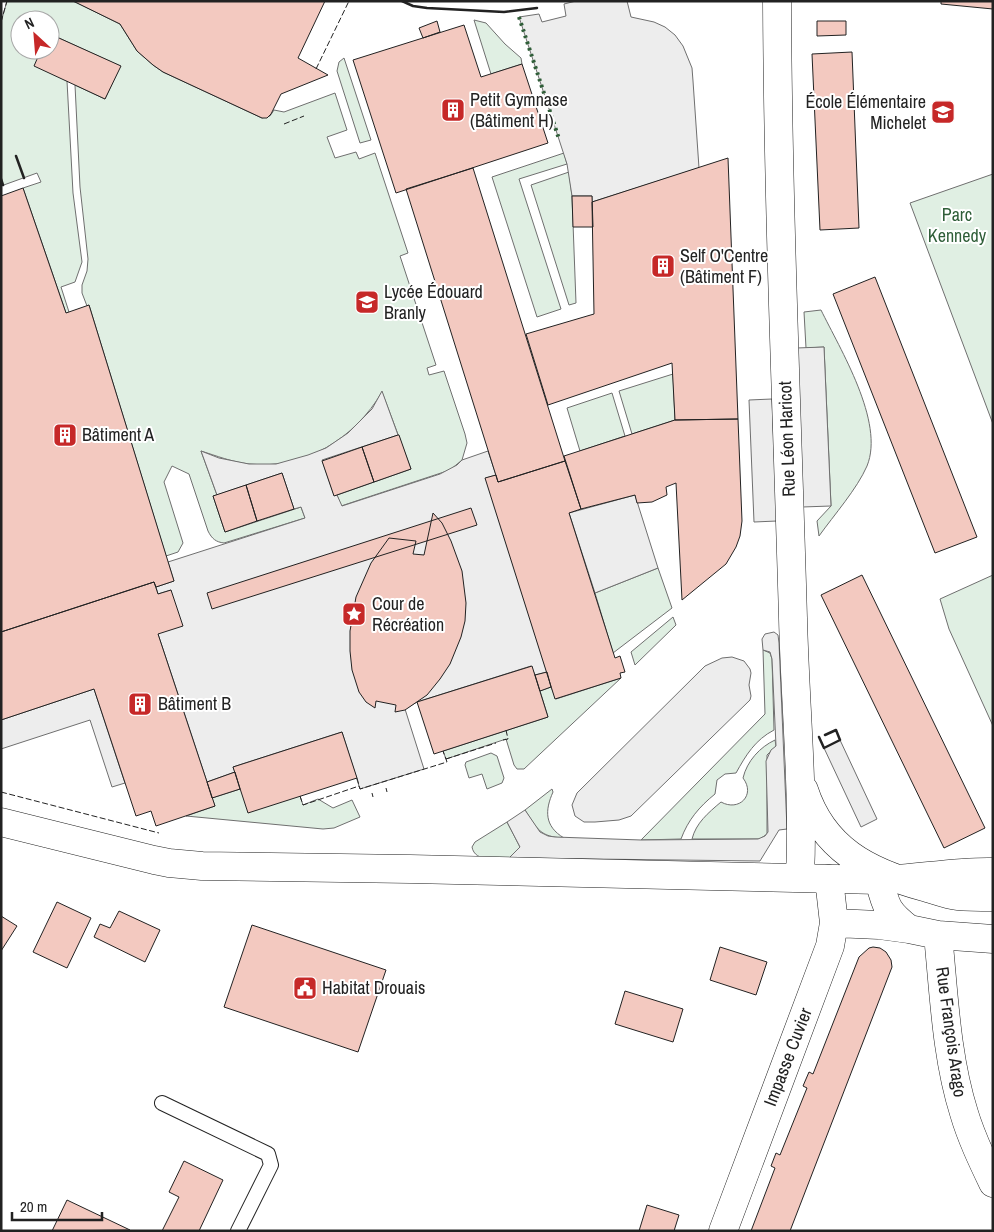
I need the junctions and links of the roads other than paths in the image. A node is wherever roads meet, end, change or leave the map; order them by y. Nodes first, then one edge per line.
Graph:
1 (777, 1) edge
2 (800, 769) junction
3 (1, 822) edge
4 (993, 872) edge
5 (800, 878) junction
6 (828, 879) junction
7 (888, 880) junction
8 (993, 897) edge
9 (834, 923) junction
10 (909, 929) junction
11 (938, 935) junction
12 (993, 939) edge
13 (162, 1103) dead end
14 (993, 1183) edge
15 (238, 1231) edge
16 (723, 1231) edge

1 - 2 street, Rue Léon Haricot
2 - 5 street, Rue Léon Haricot
2 - 7 street
3 - 5 street
4 - 7 street
5 - 6 street
6 - 7 street
6 - 9 street, Impasse Cuvier
7 - 8 street
7 - 10 street
9 - 10 street
9 - 16 street, Impasse Cuvier
10 - 11 street
11 - 12 street
11 - 14 street, Rue François Arago
13 - 15 lane

